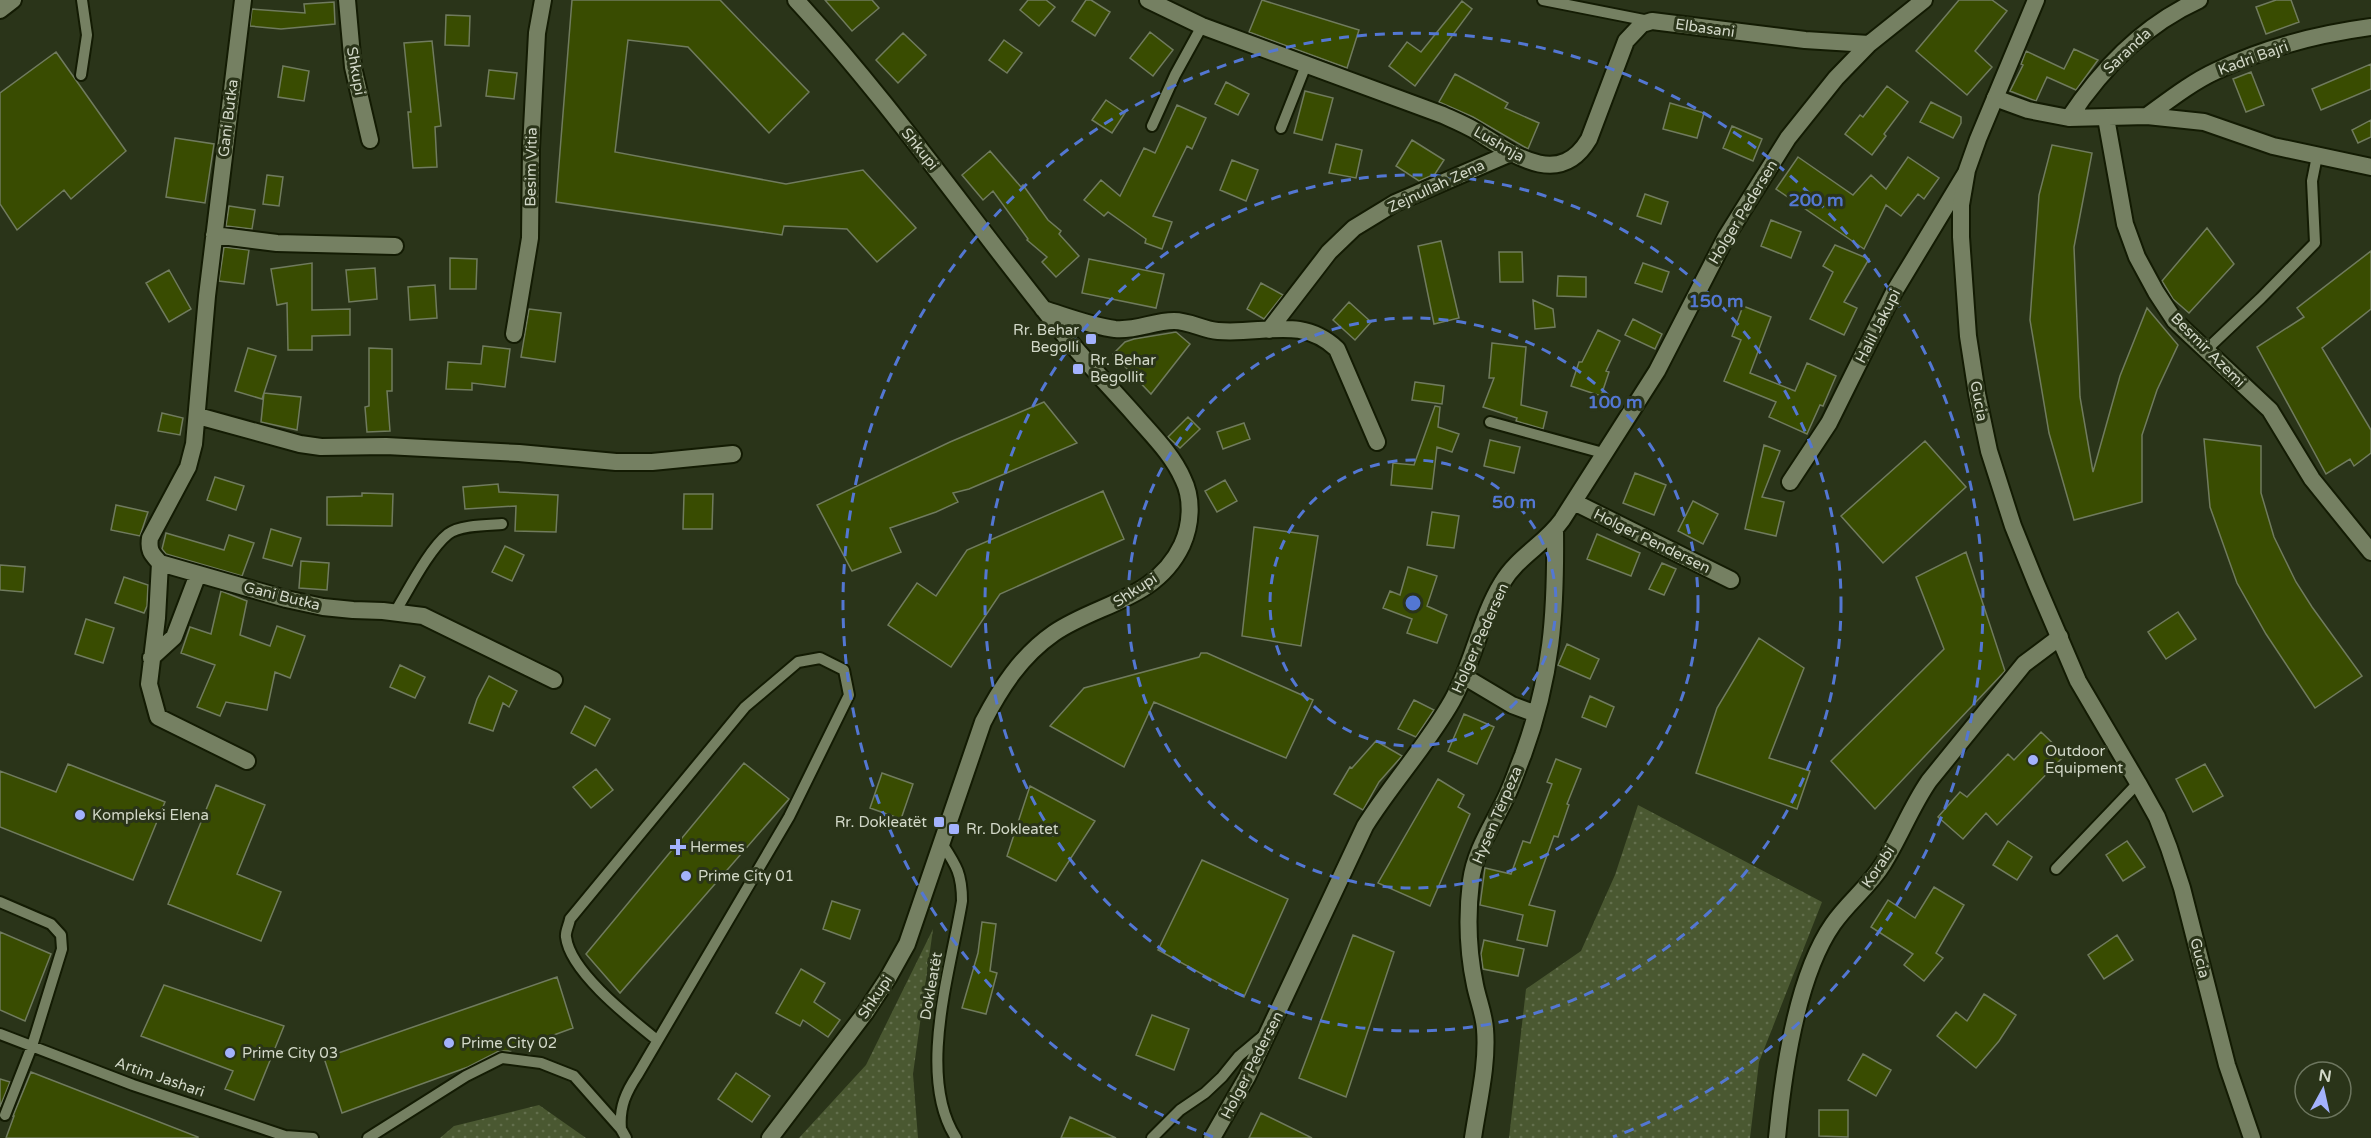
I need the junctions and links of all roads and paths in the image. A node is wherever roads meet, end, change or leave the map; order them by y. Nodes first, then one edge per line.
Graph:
1 (13, 0) edge
2 (82, 0) edge
3 (243, 0) edge
4 (347, 0) edge
5 (543, 0) edge
6 (796, 0) edge
7 (1148, 0) edge
8 (1543, 0) edge
9 (1924, 0) edge
10 (2036, 0) edge
11 (2199, 0) edge
12 (0, 10) edge
13 (1652, 21) junction
14 (1202, 26) junction
15 (2371, 27) edge
16 (1869, 44) junction
17 (1306, 65) junction
18 (81, 75) dead end
19 (1995, 98) junction
20 (2147, 116) junction
21 (2069, 118) junction
22 (2106, 118) junction
23 (1152, 126) dead end
24 (1281, 128) dead end
25 (370, 140) dead end
26 (1511, 153) junction
27 (2318, 156) junction
28 (2371, 167) edge
29 (1967, 170) junction
30 (214, 235) junction
31 (395, 246) dead end
32 (1043, 309) junction
33 (1269, 330) junction
34 (514, 334) dead end
35 (2205, 351) junction
36 (198, 416) junction
37 (1490, 422) dead end
38 (1377, 442) dead end
39 (1603, 453) junction
40 (733, 454) dead end
41 (1790, 482) dead end
42 (1574, 502) junction
43 (502, 524) dead end
44 (1555, 531) junction
45 (2371, 552) edge
46 (160, 562) junction
47 (198, 574) junction
48 (1731, 580) dead end
49 (395, 612) junction
50 (2060, 637) junction
51 (151, 658) junction
52 (1465, 676) junction
53 (554, 680) dead end
54 (1536, 714) junction
55 (247, 761) dead end
56 (2138, 783) junction
57 (941, 842) junction
58 (2056, 869) dead end
59 (0, 902) edge
60 (1269, 1030) junction
61 (0, 1034) edge
62 (657, 1040) junction
63 (32, 1046) junction
64 (5, 1115) dead end
65 (623, 1133) edge
66 (312, 1138) edge
67 (368, 1138) edge
68 (770, 1138) edge
69 (956, 1138) edge
70 (1152, 1138) edge
71 (1212, 1138) edge
72 (1473, 1138) edge
73 (1777, 1138) edge
74 (2252, 1138) edge

1 - 12 street
2 - 18 lane
3 - 30 street, Gani Butka
4 - 25 street, Shkupi
5 - 34 street, Besim Vitia
6 - 32 street, Shkupi
7 - 14 street, Lushnja
8 - 13 lane, Elbasani
9 - 16 street, Holger Pedersen
10 - 19 street, Gucia
11 - 21 street, Saranda
13 - 16 street, Elbasani
13 - 26 street, Lushnja
14 - 17 street, Lushnja
14 - 23 lane
15 - 20 street, Kadri Bajri
16 - 39 street, Holger Pedersen
17 - 24 lane
17 - 26 street, Lushnja
19 - 21 street
19 - 29 street, Gucia
20 - 22 street
20 - 27 street
21 - 22 street
22 - 35 street, Besmir Azemi
26 - 33 street, Zejnullah Zena
27 - 28 street
27 - 35 lane
29 - 41 street, Halil Jakupi
29 - 50 street, Gucia
30 - 31 street
30 - 36 street, Gani Butka
32 - 33 street
32 - 57 street, Shkupi
33 - 38 street
35 - 45 street, Besmir Azemi
36 - 40 street
36 - 46 street, Gani Butka
37 - 39 lane
39 - 42 street, Holger Pedersen
42 - 44 street, Holger Pedersen
42 - 48 street, Holger Pendersen
43 - 49 lane
44 - 52 street, Holger Pedersen
44 - 54 street, Hysen Tërpeza
46 - 47 street, Gani Butka
46 - 51 street
47 - 49 street, Gani Butka
47 - 51 street
49 - 53 street, Gani Butka
50 - 56 street, Gucia
50 - 73 street, Korabi
51 - 55 street
52 - 54 street
52 - 60 street, Holger Pedersen
54 - 72 street, Hysen Tërpeza
56 - 58 lane
56 - 74 street, Gucia
57 - 68 street, Shkupi
57 - 69 lane, Dokleatët
59 - 63 lane
60 - 70 lane
60 - 71 street, Holger Pedersen
61 - 63 lane, Artim Jashari
62 - 62 lane
62 - 65 lane
63 - 64 lane
63 - 66 lane, Artim Jashari
65 - 67 lane

